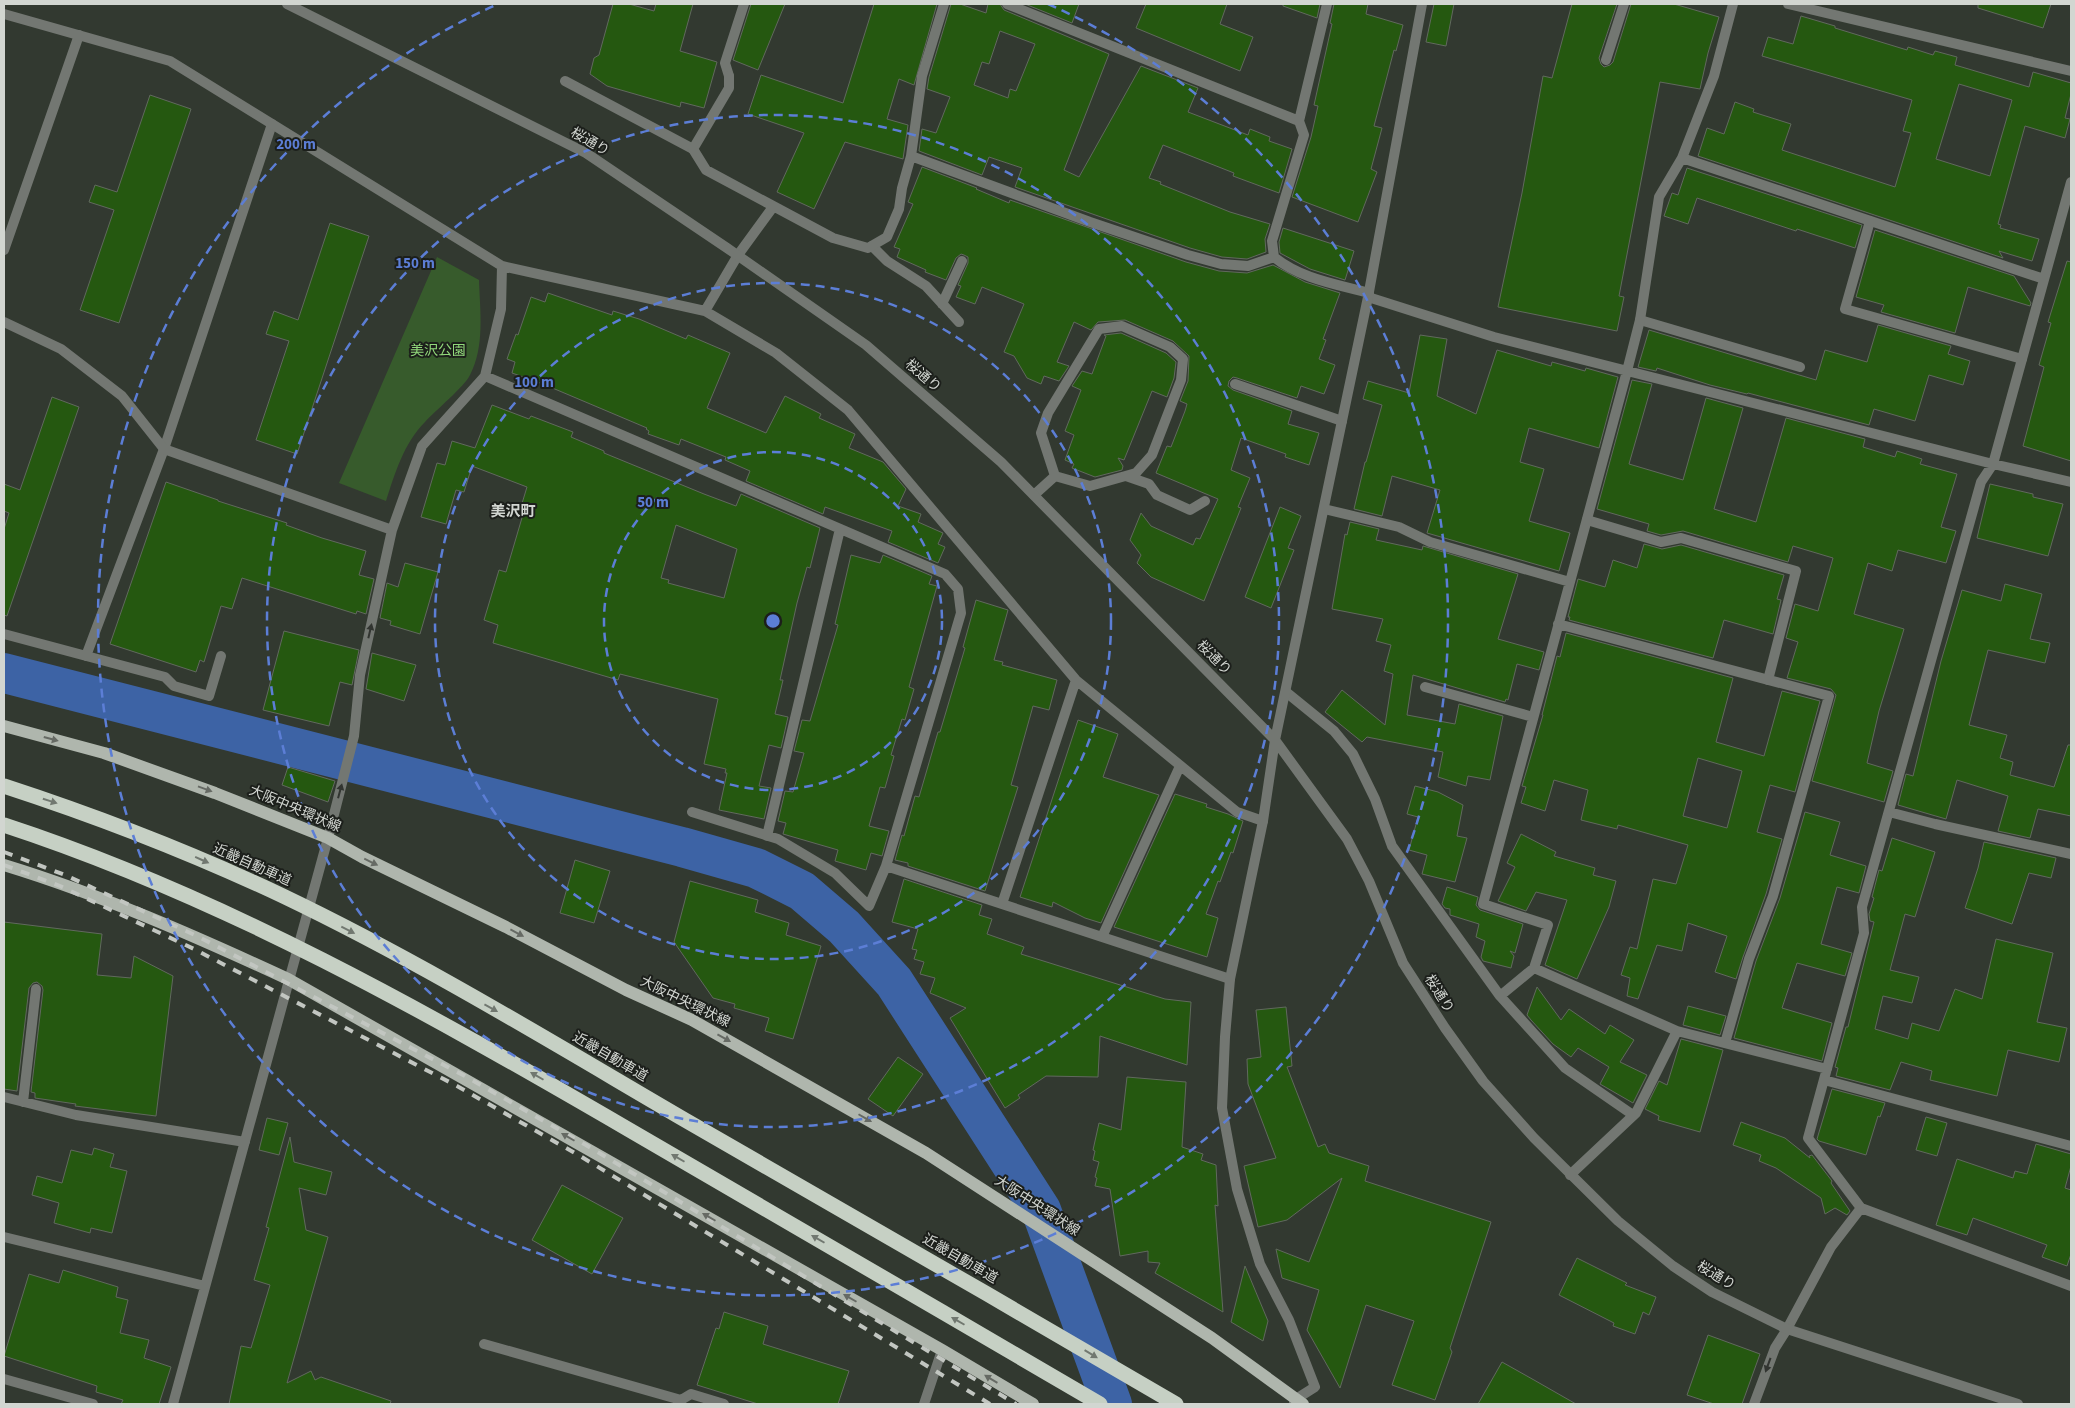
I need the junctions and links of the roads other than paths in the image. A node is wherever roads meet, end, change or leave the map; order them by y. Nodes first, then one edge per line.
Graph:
1 (287, 4) edge
2 (744, 4) edge
3 (944, 4) edge
4 (1007, 4) edge
5 (1327, 4) edge
6 (1422, 4) edge
7 (1624, 4) edge
8 (1733, 4) edge
9 (1788, 4) edge
10 (4, 14) edge
11 (79, 35) junction
12 (1606, 60) dead end
13 (2071, 71) edge
14 (565, 81) dead end
15 (1298, 121) junction
16 (272, 124) junction
17 (693, 149) junction
18 (911, 156) junction
19 (1682, 158) junction
20 (2071, 182) edge
21 (773, 207) junction
22 (1870, 221) junction
23 (872, 246) junction
24 (4, 250) edge
25 (738, 256) junction
26 (1274, 257) junction
27 (962, 261) dead end
28 (502, 266) junction
29 (2044, 279) junction
30 (1368, 294) junction
31 (942, 304) junction
32 (705, 311) junction
33 (1640, 320) junction
34 (4, 322) edge
35 (959, 322) dead end
36 (2022, 359) junction
37 (1800, 367) dead end
38 (1627, 371) junction
39 (484, 376) junction
40 (1235, 384) dead end
41 (1342, 420) junction
42 (164, 449) junction
43 (1993, 464) junction
44 (1055, 476) junction
45 (1126, 476) junction
46 (2071, 482) edge
47 (1034, 495) junction
48 (1205, 501) dead end
49 (1324, 509) junction
50 (1586, 520) junction
51 (840, 529) junction
52 (392, 530) junction
53 (1570, 582) junction
54 (1558, 624) junction
55 (4, 634) edge
56 (86, 656) junction
57 (221, 656) dead end
58 (1076, 680) junction
59 (1768, 680) junction
60 (1425, 687) dead end
61 (1286, 692) junction
62 (1533, 717) junction
63 (4, 726) edge
64 (1276, 740) junction
65 (1180, 766) junction
66 (4, 786) edge
67 (692, 812) dead end
68 (1889, 812) junction
69 (1262, 821) junction
70 (4, 825) edge
71 (767, 836) junction
72 (328, 838) junction
73 (2071, 854) edge
74 (4, 865) edge
75 (886, 866) junction
76 (1002, 904) junction
77 (1102, 937) junction
78 (1534, 968) junction
79 (288, 979) junction
80 (1230, 980) junction
81 (36, 989) dead end
82 (1500, 996) junction
83 (1677, 1031) junction
84 (1725, 1043) junction
85 (1827, 1069) junction
86 (1824, 1080) junction
87 (4, 1097) edge
88 (23, 1102) junction
89 (1633, 1116) junction
90 (245, 1142) junction
91 (2071, 1146) edge
92 (1570, 1174) junction
93 (1860, 1208) junction
94 (4, 1238) edge
95 (205, 1286) junction
96 (2071, 1286) edge
97 (1788, 1329) junction
98 (484, 1344) dead end
99 (942, 1350) junction
100 (4, 1379) edge
101 (680, 1402) edge
102 (1298, 1403) edge
103 (93, 1404) edge
104 (173, 1404) edge
105 (724, 1404) edge
106 (924, 1404) edge
107 (1032, 1404) edge
108 (1100, 1404) edge
109 (1176, 1404) edge
110 (1754, 1404) edge
111 (2018, 1404) edge

1 - 25 street, 桜通り
2 - 17 street
3 - 18 street
4 - 15 street
5 - 15 street
6 - 30 street
7 - 12 street
8 - 19 street
9 - 13 street
10 - 11 street
11 - 16 street
11 - 24 street
14 - 17 street
15 - 26 street
16 - 28 street
16 - 42 street
17 - 21 street
18 - 23 street
18 - 26 street
19 - 22 street
19 - 33 street
20 - 29 street
21 - 23 street
21 - 25 street
22 - 29 street
22 - 36 street
23 - 31 street
25 - 32 street
25 - 47 street, 桜通り
26 - 30 street
27 - 31 street
28 - 32 street
28 - 39 street
29 - 36 street
30 - 38 street
30 - 41 street
31 - 35 street
32 - 58 street
33 - 37 street
33 - 38 street
34 - 42 street
36 - 43 street
38 - 43 street
38 - 50 street
39 - 51 street
39 - 52 street
40 - 41 street
41 - 49 street
42 - 52 street
42 - 56 street
43 - 46 street
43 - 68 street
44 - 45 street
44 - 45 street
44 - 47 street
45 - 48 street
47 - 64 street, 桜通り
49 - 53 street
49 - 61 street
50 - 53 street
50 - 59 street
51 - 71 street
51 - 75 street
72 -> 52 street
53 - 54 street
54 - 59 street
54 - 62 street
55 - 56 street
56 - 57 street
58 - 65 street
58 - 76 street
59 - 84 street
60 - 62 street
61 - 64 street
61 - 82 street
62 - 78 street
63 -> 72 main road, 大阪中央環状線
64 - 69 street
64 - 92 street, 桜通り
65 - 69 street
65 - 77 street
66 -> 109 highway, 近畿自動車道
67 - 71 street
68 - 73 street
68 - 85 street
69 - 80 street
108 -> 70 highway
71 - 75 street
72 - 79 street
72 -> 102 main road, 大阪中央環状線
74 - 79 main road
75 - 76 street
76 - 77 street
77 - 80 street
78 - 82 street
78 - 83 street
79 - 90 street
99 -> 79 main road
80 - 102 street
81 - 88 street
82 - 89 street
83 - 84 street
83 - 89 street
84 - 85 street
85 - 86 street
86 - 91 street
86 - 93 street
87 - 88 street
88 - 90 street
89 - 92 street
90 - 95 street
92 - 97 street, 桜通り
93 - 96 street
93 - 97 street
94 - 95 street
95 - 104 street
97 -> 110 street
97 - 111 street, 桜通り
98 - 101 street
99 - 106 street
107 -> 99 main road
100 - 103 street
101 - 105 street

